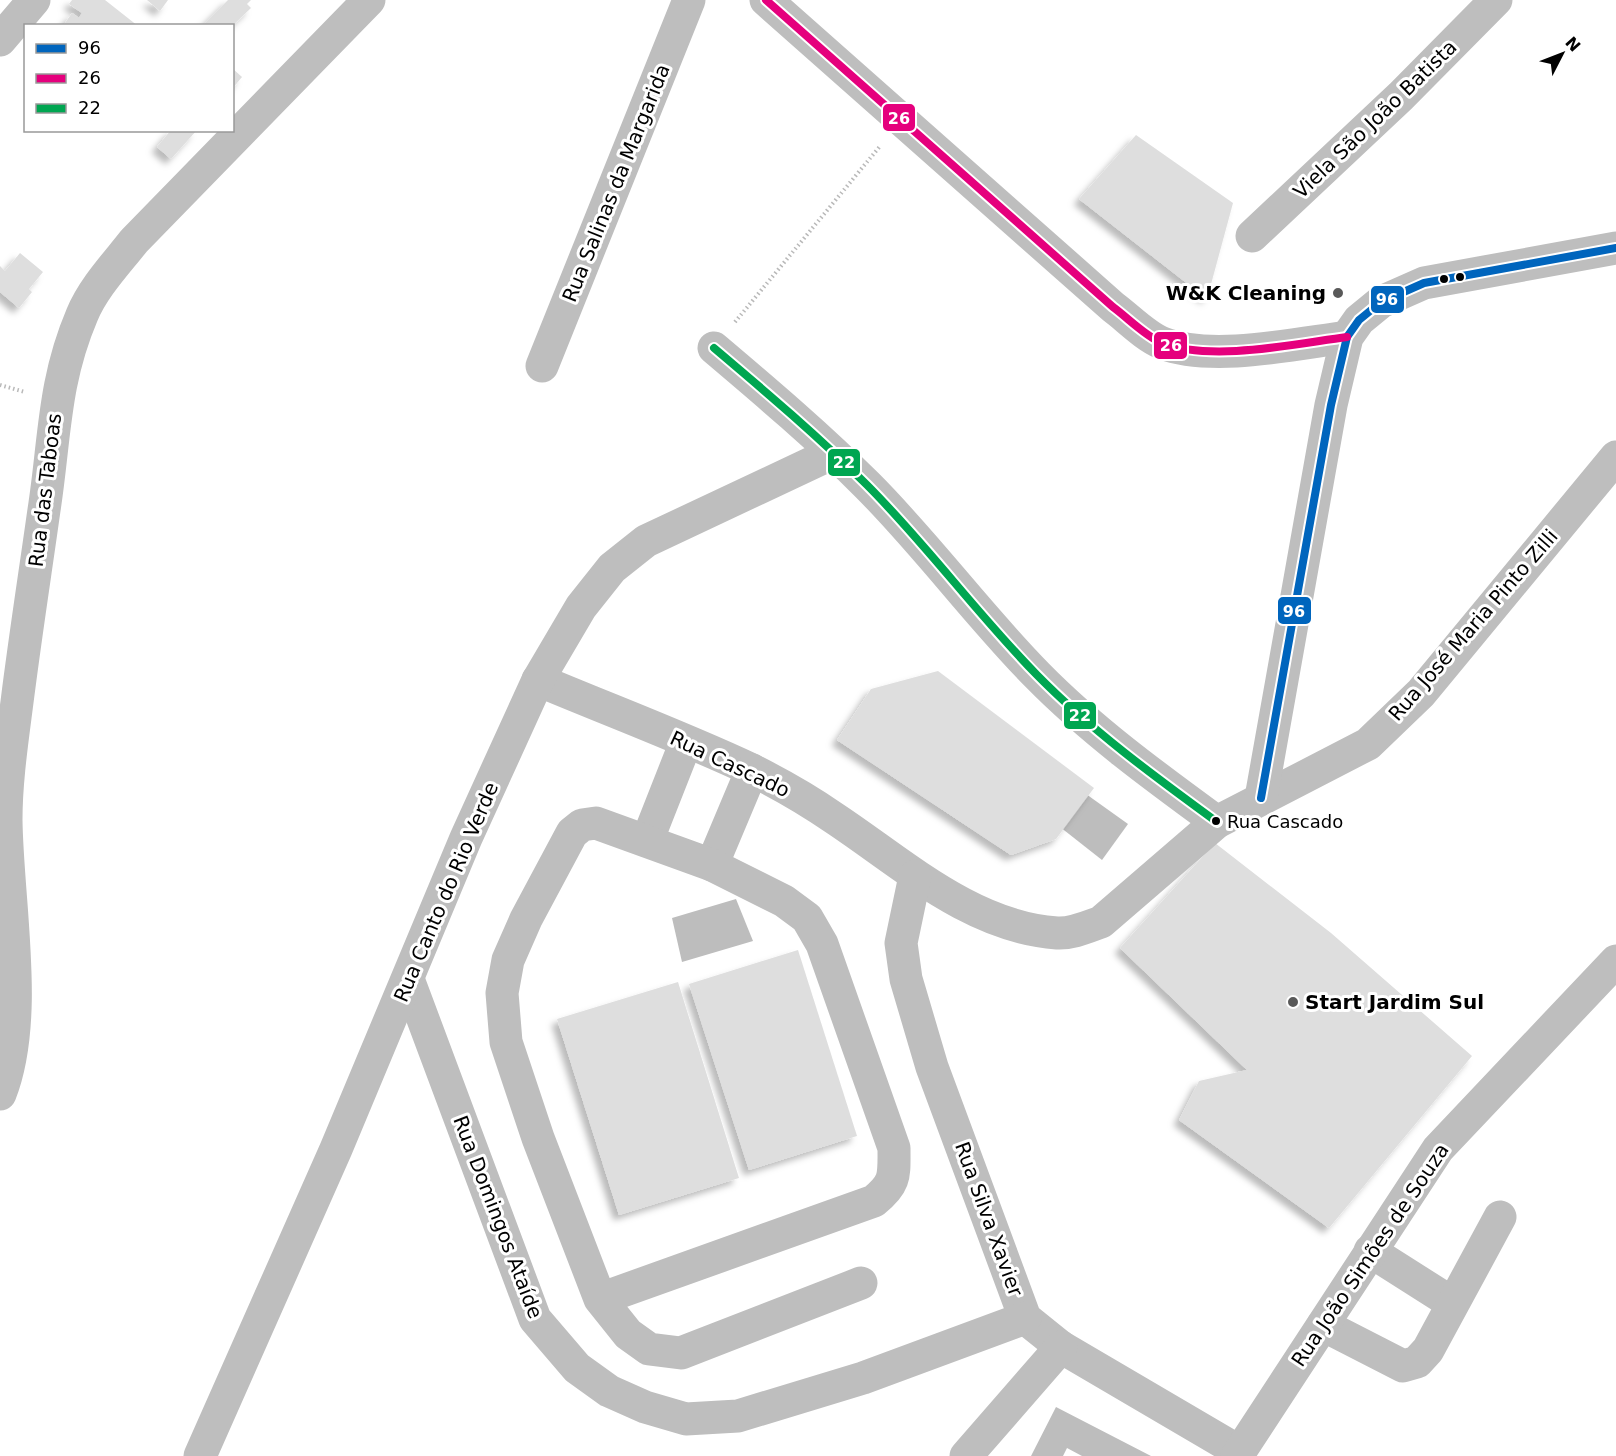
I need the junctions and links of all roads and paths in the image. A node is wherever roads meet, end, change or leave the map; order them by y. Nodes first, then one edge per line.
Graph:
1 (34, 0) edge
2 (369, 0) edge
3 (690, 0) edge
4 (766, 0) edge
5 (1496, 0) edge
6 (0, 40) edge
7 (902, 120) junction
8 (1252, 236) dead end
9 (1616, 248) edge
10 (1347, 337) junction
11 (714, 348) joint
12 (542, 366) dead end
13 (833, 453) junction
14 (1616, 457) edge
15 (538, 680) junction
16 (686, 742) junction
17 (752, 770) junction
18 (1261, 798) junction
19 (1216, 822) junction
20 (647, 841) junction
21 (712, 865) junction
22 (915, 876) junction
23 (1616, 961) edge
24 (408, 979) junction
25 (0, 1094) edge
26 (1500, 1217) dead end
27 (1370, 1251) junction
28 (861, 1283) dead end
29 (600, 1299) junction
30 (1452, 1304) junction
31 (1024, 1318) junction
32 (1323, 1325) junction
33 (1061, 1347) junction
34 (1238, 1454) edge
35 (200, 1456) edge
36 (966, 1456) edge

1 - 6 street
2 - 25 street, Rua das Taboas
3 - 12 street, Rua Salinas da Margarida
4 - 7 street
5 - 8 street, Viela São João Batista
7 - 10 street
7 - 11 path
9 - 10 street
10 - 18 street
11 - 13 street
13 - 15 street, Rua Canto do Rio Verde
13 - 19 street
14 - 18 street, Rua José Maria Pinto Zilli
15 - 16 street, Rua Cascado
15 - 24 street, Rua Canto do Rio Verde
16 - 17 street, Rua Cascado
16 - 20 street
17 - 21 street
17 - 22 street, Rua Cascado
18 - 19 street, Rua José Maria Pinto Zilli
19 - 22 street, Rua Cascado
20 - 21 street
20 - 29 street
21 - 29 street
22 - 31 street, Rua Silva Xavier
23 - 27 street, Rua João Simões de Souza
24 - 31 street, Rua Domingos Ataíde
24 - 35 street, Rua Canto do Rio Verde
26 - 30 street
27 - 30 street
27 - 32 street, Rua João Simões de Souza
28 - 29 street
30 - 32 street
31 - 33 street, Rua Silva Xavier
32 - 34 street, Rua João Simões de Souza
33 - 34 street, Rua Silva Xavier
33 - 36 street

